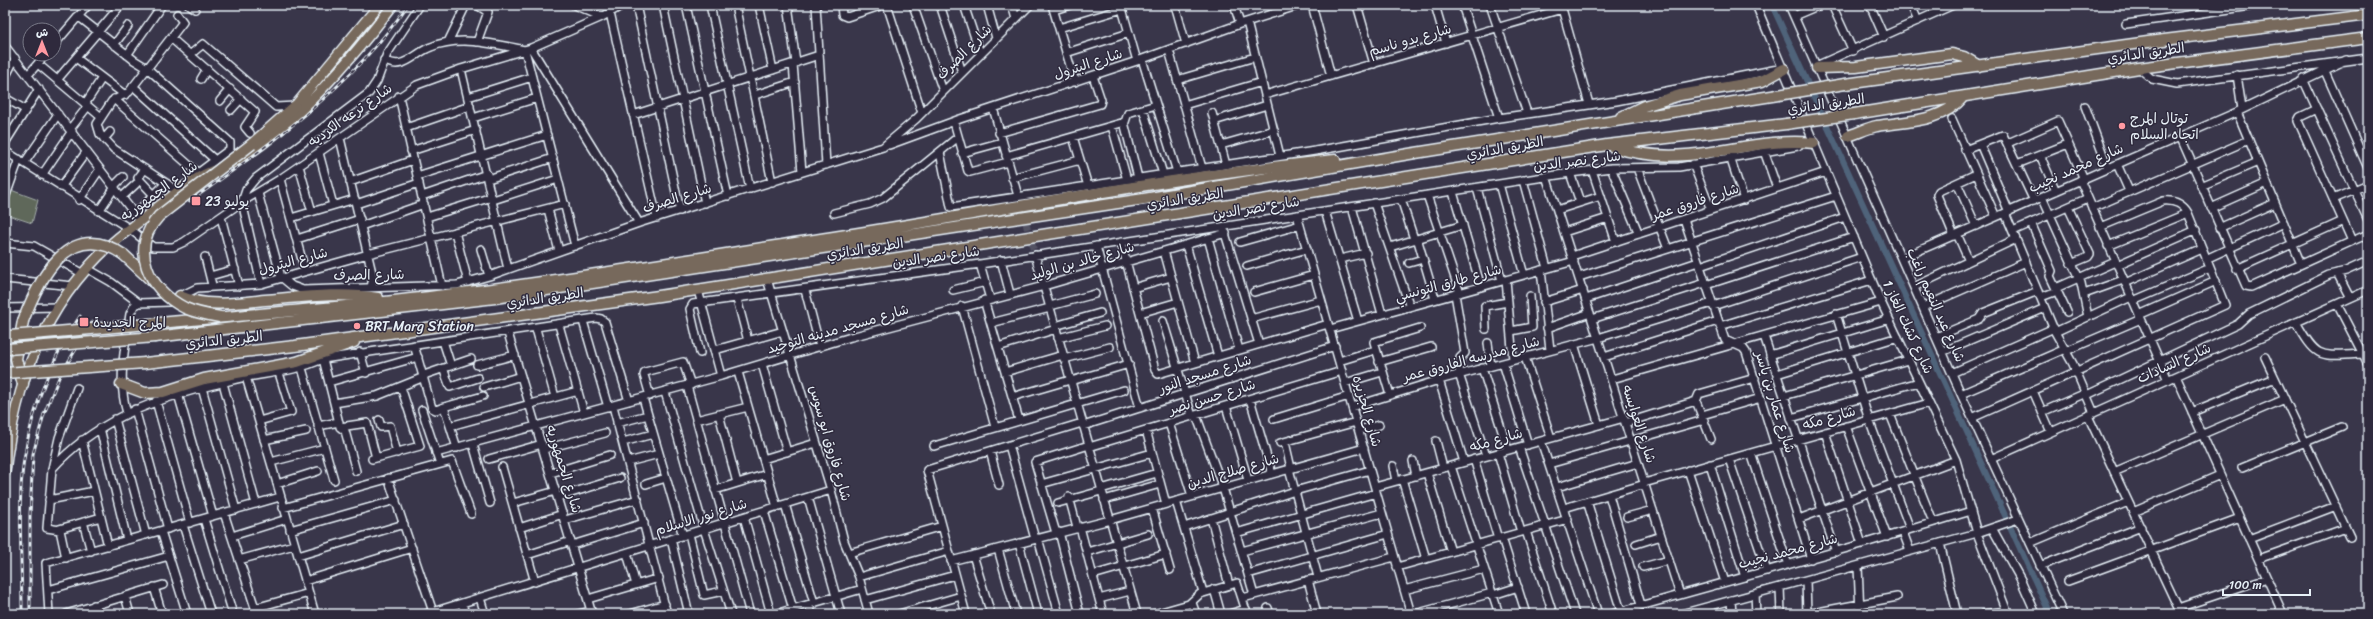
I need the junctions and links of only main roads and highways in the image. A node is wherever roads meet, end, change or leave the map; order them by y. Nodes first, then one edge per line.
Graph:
1 (379, 5) edge
2 (393, 5) edge
3 (2368, 15) edge
4 (2368, 38) edge
5 (1979, 66) junction
6 (1816, 67) road end
7 (1784, 69) road end
8 (1963, 97) junction
9 (297, 108) junction
10 (1611, 122) junction
11 (1848, 136) road end
12 (1814, 143) road end
13 (1607, 145) junction
14 (1409, 154) junction
15 (156, 285) junction
16 (180, 296) road end
17 (392, 301) junction
18 (220, 317) junction
19 (376, 335) junction
20 (5, 336) edge
21 (5, 350) edge
22 (5, 372) edge
23 (23, 384) junction
24 (121, 384) road end
25 (8, 427) edge
26 (7, 448) edge
27 (5, 471) edge

1 - 9 main road, شارع الجمهوريه
2 - 9 main road, شارع الجمهوريه
3 - 5 highway, الطريق الدائري
4 - 8 highway, الطريق الدائري
5 - 6 highway
5 - 10 highway, الطريق الدائري, bridge
7 - 10 highway
8 - 11 highway
8 - 13 highway, الطريق الدائري, bridge
9 - 15 highway, bridge
9 - 23 main road, شارع الجمهوريه
10 - 14 highway, الطريق الدائري
12 - 13 highway
13 - 19 highway, الطريق الدائري
14 - 17 highway, الطريق الدائري
14 - 21 highway, الطريق الدائري, bridge
15 - 18 highway, bridge
15 - 23 highway, bridge
16 - 17 highway
17 - 18 highway, الطريق الدائري
18 - 20 highway, الطريق الدائري, bridge
19 - 22 highway, الطريق الدائري, bridge
19 - 24 highway
23 - 25 main road, شارع الجمهوريه
25 - 26 main road, شارع الجمهوريه
26 - 27 main road, شارع الجمهوريه

